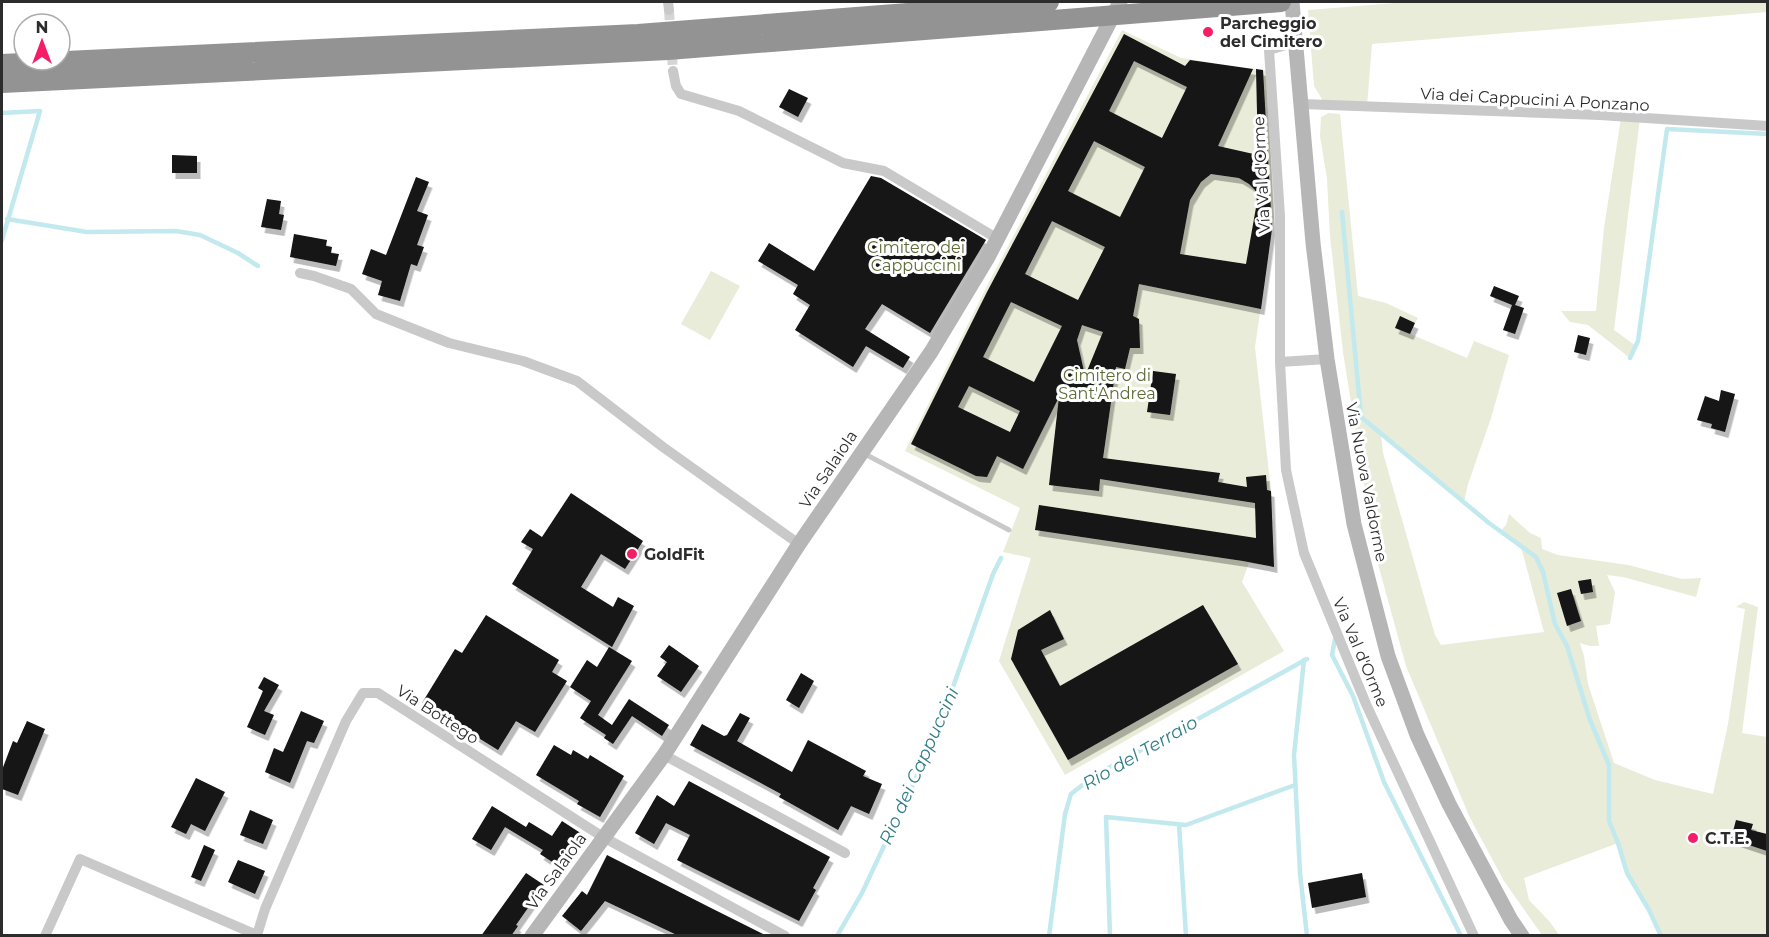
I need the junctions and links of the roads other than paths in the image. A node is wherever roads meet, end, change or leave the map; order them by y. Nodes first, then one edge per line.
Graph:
1 (1049, 2) edge
2 (1120, 2) edge
3 (1289, 2) edge
4 (1296, 42) junction
5 (2, 64) edge
6 (674, 71) tunnel mouth
7 (2, 83) edge
8 (1302, 104) junction
9 (1767, 126) edge
10 (998, 239) junction
11 (300, 273) dead end
12 (1327, 359) junction
13 (1280, 362) junction
14 (862, 452) junction
15 (1009, 530) dead end
16 (799, 544) junction
17 (664, 755) junction
18 (603, 837) junction
19 (845, 853) dead end
20 (45, 936) edge
21 (532, 936) edge
22 (785, 936) edge
23 (1474, 936) edge
24 (1522, 936) edge

1 - 5 highway
2 - 10 street, Via Salaiola
3 - 4 street, Via Nuova Valdorme
3 - 7 highway, bridge
4 - 8 street, Via Nuova Valdorme
4 - 13 street, Via Val d'Orme
6 - 10 street
8 - 9 street, Via dei Cappucini A Ponzano
8 - 12 street, Via Nuova Valdorme
10 - 14 street, Via Salaiola
11 - 16 street
12 - 13 street
12 - 24 street, Via Nuova Valdorme
13 - 23 street, Via Val d'Orme
14 - 15 lane
14 - 16 street, Via Salaiola
16 - 17 street, Via Salaiola
17 - 18 street, Via Salaiola
17 - 19 street
18 - 20 street, Via Bottego
18 - 21 street, Via Salaiola
18 - 22 street

